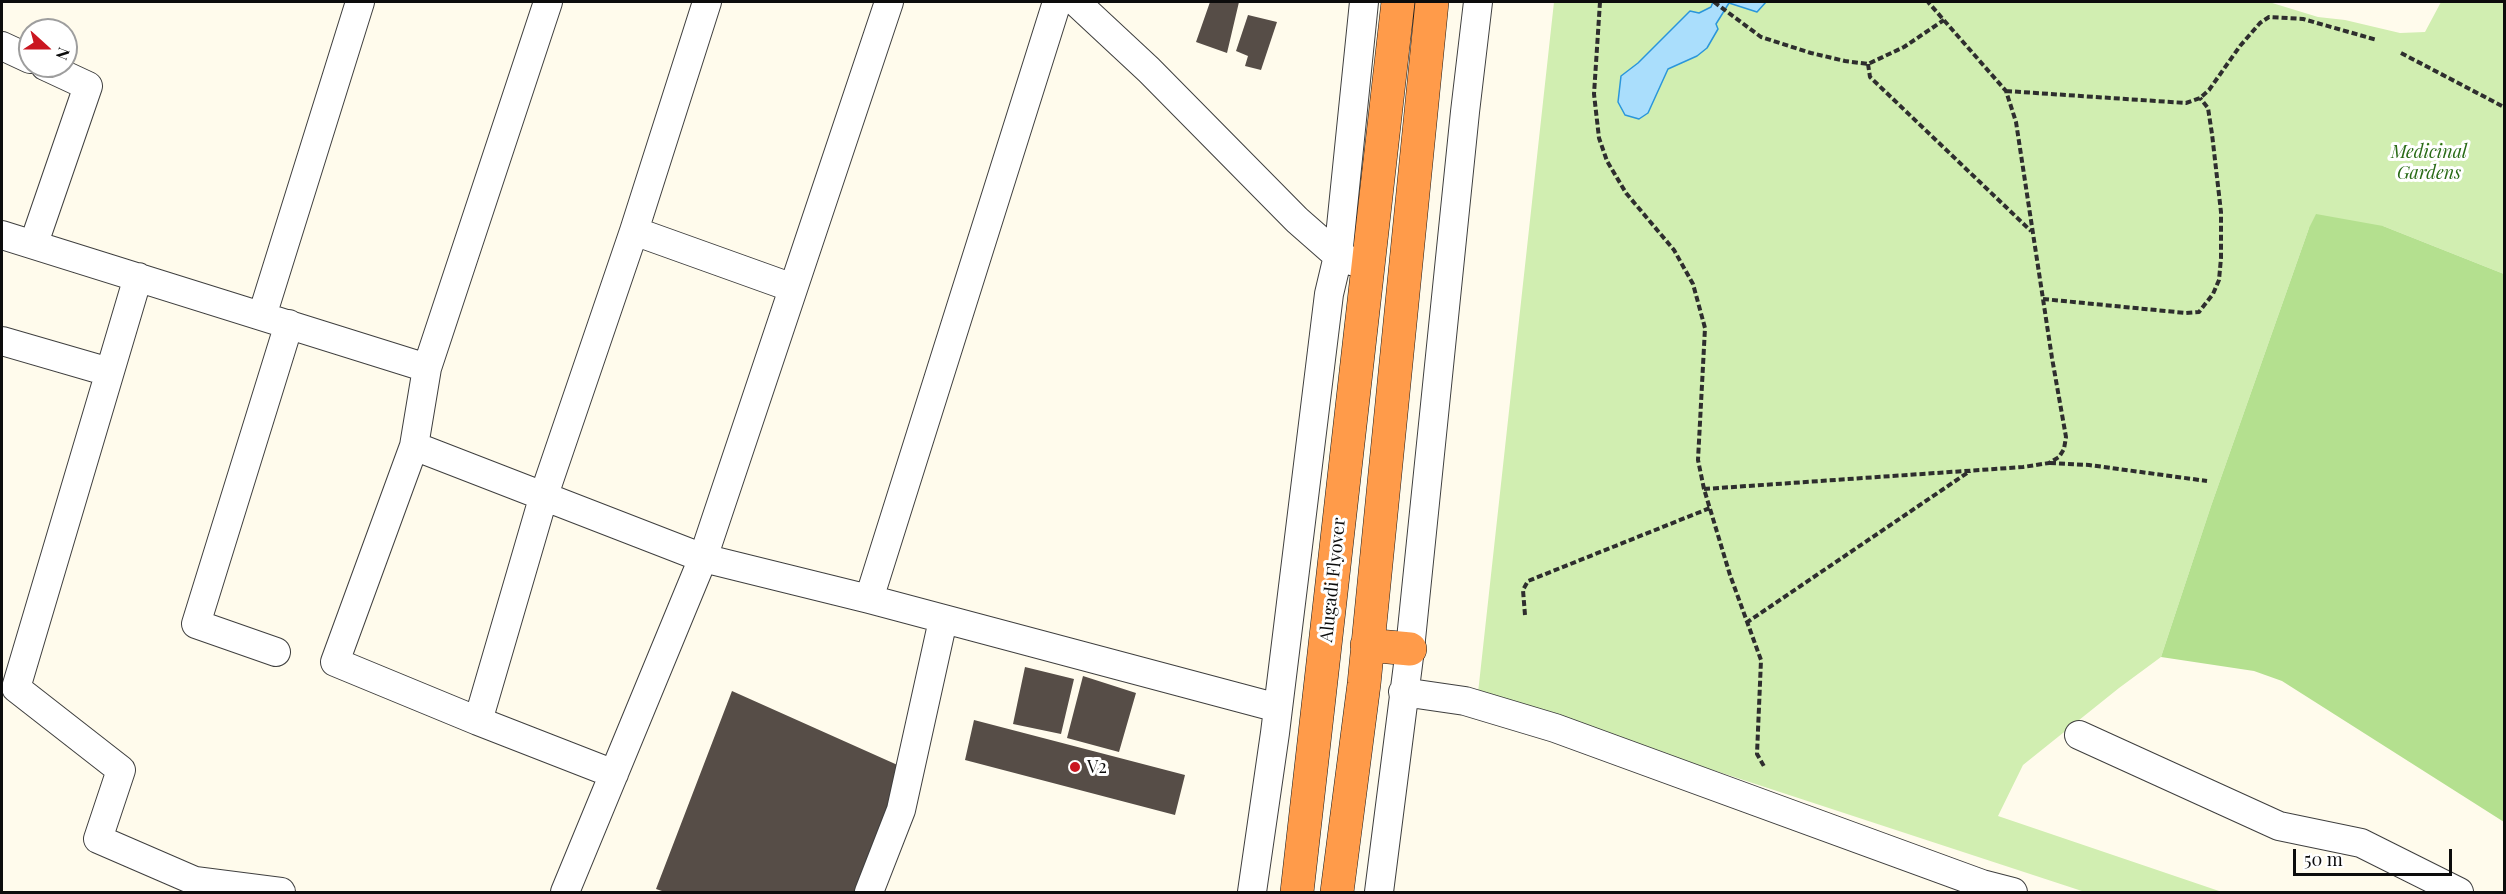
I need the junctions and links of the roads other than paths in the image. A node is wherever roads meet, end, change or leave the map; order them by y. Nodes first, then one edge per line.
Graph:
1 (360, 2) edge
2 (548, 2) edge
3 (707, 2) edge
4 (889, 2) edge
5 (1072, 2) edge
6 (1364, 2) edge
7 (1398, 2) edge
8 (1432, 2) edge
9 (1478, 2) edge
10 (2, 46) edge
11 (18, 53) edge
12 (71, 78) edge
13 (634, 231) junction
14 (2, 235) edge
15 (34, 243) junction
16 (1338, 256) junction
17 (1368, 268) junction
18 (138, 277) junction
19 (793, 288) junction
20 (275, 320) junction
21 (2, 341) edge
22 (427, 368) junction
23 (110, 372) junction
24 (414, 446) junction
25 (544, 495) junction
26 (703, 558) junction
27 (869, 599) junction
28 (943, 620) junction
29 (1367, 645) junction
30 (1410, 649) junction
31 (276, 652) dead end
32 (1403, 692) junction
33 (1278, 708) junction
34 (478, 720) junction
35 (2079, 735) dead end
36 (614, 774) junction
37 (193, 887) edge
38 (1981, 888) edge
39 (281, 892) edge
40 (566, 892) edge
41 (869, 892) edge
42 (1252, 892) edge
43 (1297, 892) edge
44 (1337, 892) edge
45 (1379, 892) edge
46 (2013, 892) edge
47 (2459, 892) edge

1 - 20 street
2 - 22 street
3 - 13 street
4 - 19 street
5 - 16 street
5 - 27 street
6 - 16 street
7 - 17 highway, Alugadi Flyover
8 - 29 highway
9 - 30 street
10 - 11 street
12 - 15 street
13 - 19 street
13 - 25 street
14 - 15 street
15 - 18 street
16 - 17 street
16 - 33 street
17 - 43 highway, Alugadi Flyover
18 - 20 street
18 - 23 street
19 - 26 street
20 - 22 street
20 - 31 street
21 - 23 street
22 - 24 street
23 - 37 street
24 - 25 street
24 - 34 street
25 - 26 street
25 - 34 street
26 - 27 street
26 - 36 street
27 - 28 street
28 - 33 street
28 - 41 street
29 - 30 highway
29 - 44 highway
30 - 32 street
32 - 38 street
32 - 45 street
33 - 42 street
34 - 36 street
35 - 47 street
36 - 40 street
37 - 39 street
38 - 46 street

